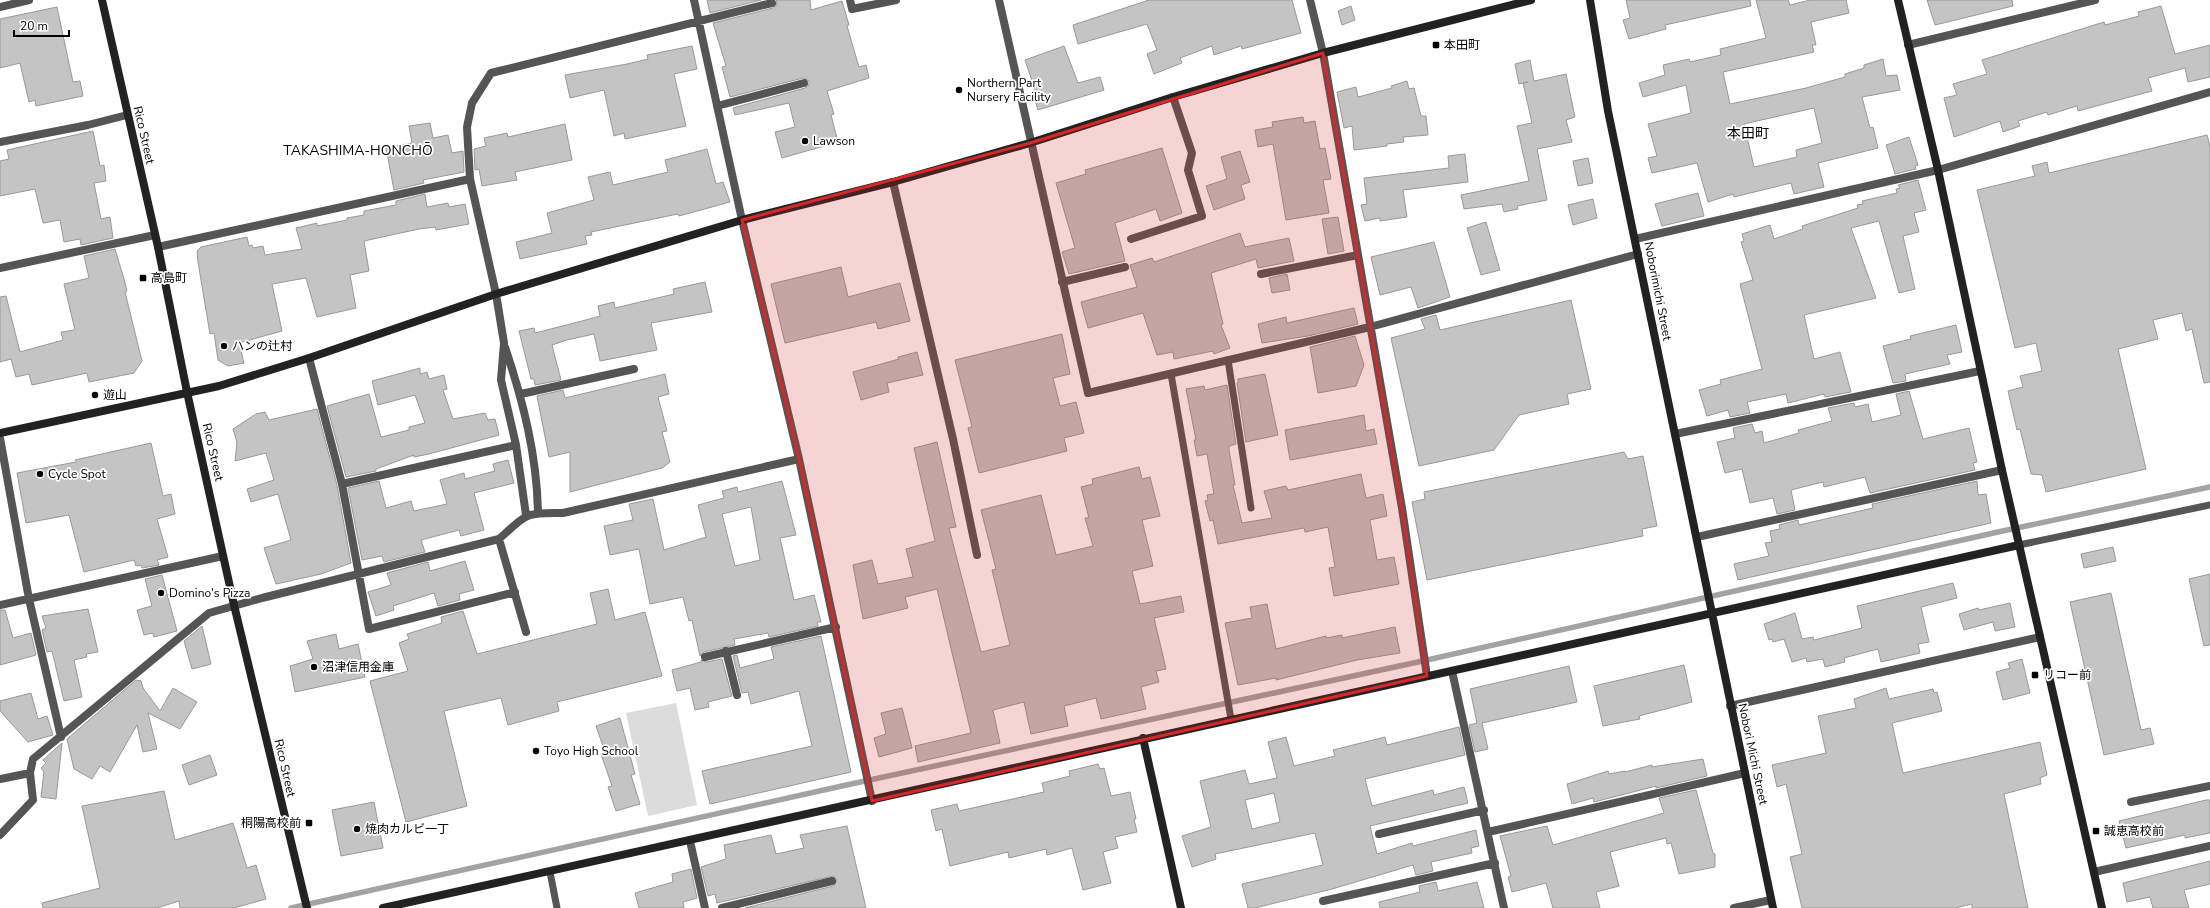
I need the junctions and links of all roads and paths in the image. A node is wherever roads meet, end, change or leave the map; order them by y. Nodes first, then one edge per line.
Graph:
1 (29, 0) edge
2 (102, 0) edge
3 (694, 0) edge
4 (850, 0) edge
5 (896, 0) edge
6 (999, 0) edge
7 (1310, 0) edge
8 (1532, 0) edge
9 (1590, 0) edge
10 (1898, 0) edge
11 (2094, 0) edge
12 (772, 3) dead end
13 (0, 7) edge
14 (699, 21) junction
15 (1908, 45) junction
16 (1323, 53) junction
17 (804, 83) dead end
18 (2210, 92) edge
19 (1173, 97) junction
20 (717, 106) junction
21 (127, 114) junction
22 (0, 142) edge
23 (1030, 143) junction
24 (1938, 170) junction
25 (470, 179) junction
26 (893, 182) junction
27 (742, 220) junction
28 (155, 236) junction
29 (1131, 239) dead end
30 (1635, 239) junction
31 (158, 247) junction
32 (1638, 254) junction
33 (1358, 256) junction
34 (1125, 266) dead end
35 (0, 268) edge
36 (1261, 274) dead end
37 (1062, 282) junction
38 (496, 294) junction
39 (1370, 327) junction
40 (504, 343) junction
41 (309, 358) junction
42 (1228, 360) junction
43 (634, 369) dead end
44 (1980, 371) junction
45 (1171, 374) junction
46 (187, 392) junction
47 (521, 394) junction
48 (0, 433) edge
49 (1675, 434) junction
50 (0, 438) edge
51 (516, 445) junction
52 (799, 459) junction
53 (2002, 470) junction
54 (342, 484) junction
55 (2210, 505) edge
56 (1251, 508) dead end
57 (538, 512) junction
58 (526, 515) junction
59 (1697, 537) junction
60 (499, 539) junction
61 (2019, 545) junction
62 (977, 555) dead end
63 (223, 556) junction
64 (359, 574) junction
65 (515, 592) junction
66 (29, 599) junction
67 (1710, 604) joint
68 (0, 605) edge
69 (234, 605) junction
70 (1712, 614) junction
71 (836, 627) junction
72 (526, 632) dead end
73 (2040, 637) junction
74 (726, 651) junction
75 (705, 657) dead end
76 (1452, 671) junction
77 (1427, 676) junction
78 (737, 695) dead end
79 (1730, 706) junction
80 (1231, 719) junction
81 (61, 737) junction
82 (1143, 738) junction
83 (30, 773) junction
84 (1745, 773) junction
85 (0, 779) edge
86 (2210, 786) edge
87 (872, 800) junction
88 (2131, 802) dead end
89 (1484, 810) junction
90 (1488, 832) junction
91 (1378, 834) dead end
92 (0, 836) edge
93 (690, 841) junction
94 (2210, 846) edge
95 (1495, 863) junction
96 (550, 872) junction
97 (2094, 872) junction
98 (832, 881) dead end
99 (1323, 901) dead end
100 (1772, 904) edge
101 (307, 908) edge
102 (383, 908) edge
103 (557, 908) edge
104 (705, 908) edge
105 (722, 908) edge
106 (1181, 908) edge
107 (1504, 908) edge
108 (1734, 908) edge
109 (2102, 908) edge

1 - 13 street
2 - 21 street, Rico Street
3 - 14 street
4 - 5 street
6 - 23 street
7 - 16 street
8 - 16 street
9 - 30 street, Noborimichi Street
10 - 15 street
11 - 15 street
12 - 14 street
14 - 20 street
14 - 25 street
15 - 24 street
16 - 19 street
16 - 33 street
17 - 20 street
18 - 24 street
19 - 23 street
19 - 29 street
20 - 27 street
21 - 22 street
21 - 28 street, Rico Street
23 - 26 street
23 - 37 street
24 - 30 street
24 - 44 street
25 - 31 street
25 - 38 street
26 - 27 street
26 - 62 street
27 - 38 street
27 - 52 street
28 - 31 street, Rico Street
28 - 35 street
30 - 32 street, Noborimichi Street
31 - 46 street, Rico Street
32 - 39 street
32 - 49 street, Noborimichi Street
33 - 36 street
33 - 39 street
34 - 37 street
37 - 45 street
38 - 40 street
38 - 41 street
39 - 42 street
39 - 77 street
40 - 47 street
40 - 51 street
41 - 46 street
41 - 54 street
42 - 45 street
42 - 56 lane
43 - 47 street
44 - 49 street
44 - 53 street
45 - 80 lane
46 - 48 street
46 - 63 street, Rico Street
47 - 57 street
49 - 59 street, Noborimichi Street
50 - 66 street
51 - 54 street
51 - 58 street
52 - 57 street
52 - 71 street
53 - 59 street
53 - 61 street
54 - 64 street
55 - 61 lane
57 - 58 street
58 - 60 street
59 - 67 street, Noborimichi Street
60 - 64 street
60 - 65 street
61 - 70 street
61 - 73 street
63 - 66 street
63 - 69 street, Rico Street
64 - 65 street
64 - 69 street
65 - 72 street
66 - 68 street
66 - 81 street
67 - 70 street, Nobori Michi Street
69 - 81 street
69 - 101 street, Rico Street
70 - 76 street
70 - 79 street, Nobori Michi Street
71 - 74 street
71 - 87 street
73 - 79 street
73 - 97 street
74 - 75 street
74 - 78 street
76 - 77 street
76 - 89 street
77 - 80 street
79 - 84 street, Nobori Michi Street
80 - 82 street
81 - 83 street
82 - 87 street
82 - 106 street
83 - 85 street
83 - 92 street
84 - 90 street
84 - 100 street, Nobori Michi Street
86 - 88 street
87 - 93 street
89 - 90 street
89 - 91 street
90 - 95 street
93 - 96 street
93 - 104 street
94 - 97 street
95 - 99 street
95 - 107 street
96 - 102 street
96 - 103 lane
97 - 109 street
98 - 105 street
100 - 108 street

